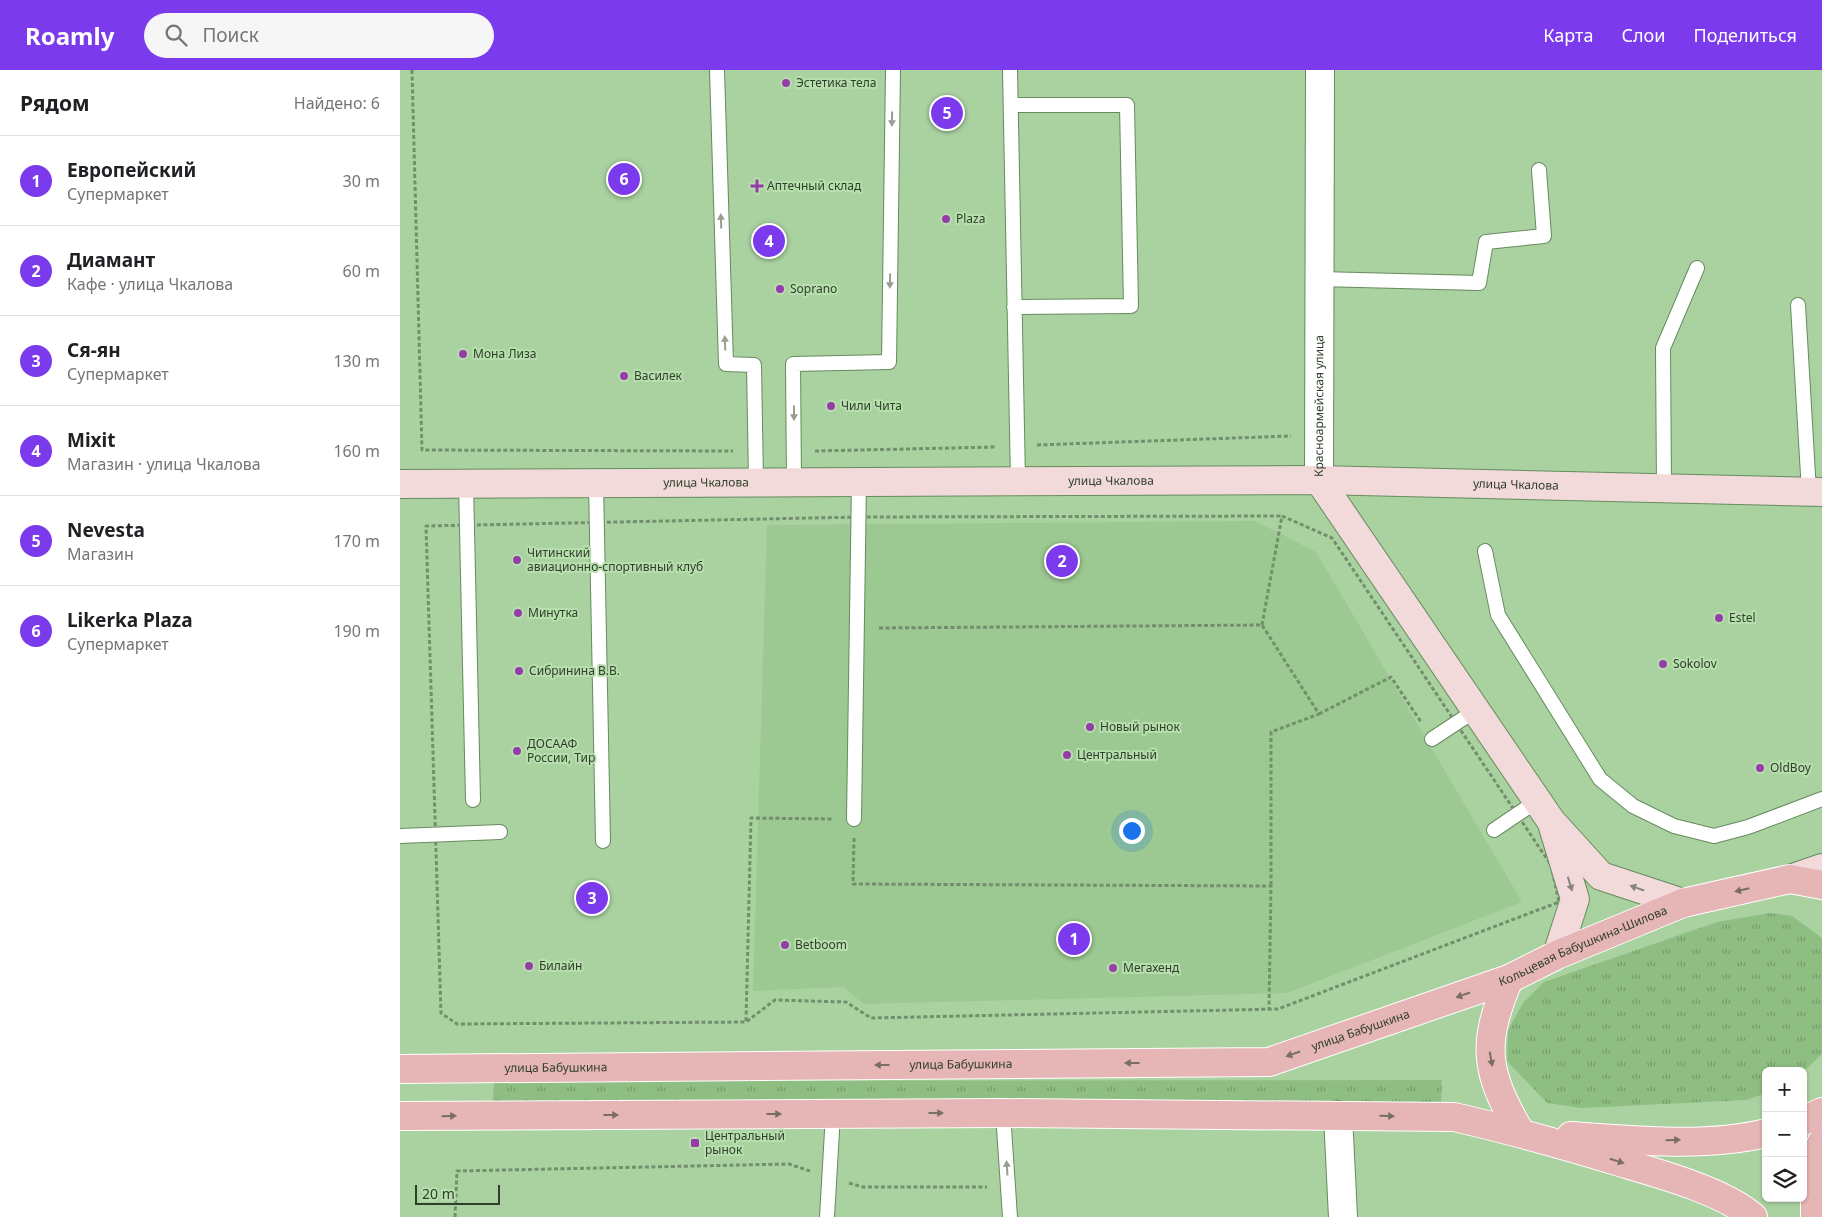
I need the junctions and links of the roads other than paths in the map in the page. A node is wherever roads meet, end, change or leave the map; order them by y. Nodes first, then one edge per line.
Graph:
1 (717, 70) edge
2 (893, 70) edge
3 (1010, 70) edge
4 (1320, 70) edge
5 (1011, 105) junction
6 (1539, 170) dead end
7 (1697, 268) dead end
8 (1319, 279) junction
9 (1798, 305) dead end
10 (1014, 307) junction
11 (1319, 480) junction
12 (859, 481) junction
13 (1018, 481) junction
14 (756, 482) junction
15 (794, 482) junction
16 (596, 483) junction
17 (400, 484) edge
18 (466, 484) junction
19 (1664, 488) junction
20 (1816, 492) edge
21 (1485, 551) dead end
22 (1476, 710) junction
23 (1432, 739) road end
24 (1822, 799) edge
25 (473, 800) dead end
26 (1544, 811) junction
27 (854, 819) road end
28 (1494, 830) dead end
29 (500, 832) dead end
30 (400, 836) edge
31 (603, 841) dead end
32 (1822, 868) edge
33 (1790, 879) junction
34 (1822, 885) edge
35 (1683, 903) junction
36 (1557, 955) junction
37 (1509, 979) junction
38 (400, 1069) edge
39 (1822, 1112) edge
40 (1003, 1113) junction
41 (833, 1114) junction
42 (1338, 1115) junction
43 (400, 1116) edge
44 (1807, 1119) edge
45 (1520, 1132) junction
46 (1762, 1134) edge
47 (1822, 1142) edge
48 (827, 1217) edge
49 (1010, 1217) edge
50 (1343, 1217) edge
51 (1753, 1217) edge
52 (1815, 1217) edge

14 -> 1 lane
2 -> 15 lane
3 - 5 lane
4 - 8 street, Красноармейская улица
5 - 10 lane
5 - 10 lane
6 - 8 lane
7 - 19 lane
8 - 11 street, Красноармейская улица
9 - 20 lane
10 - 13 lane
11 - 13 main road, улица Чкалова
11 - 19 main road, улица Чкалова
11 - 22 main road, Красноармейская улица
12 - 13 main road, улица Чкалова
12 - 15 main road, улица Чкалова
12 - 27 lane
14 - 15 main road, улица Чкалова
14 - 16 main road, улица Чкалова
16 - 18 main road, улица Чкалова
16 - 31 lane
17 - 18 main road, улица Чкалова
18 - 25 lane
19 - 20 main road, улица Чкалова
21 - 24 lane
22 - 23 lane
22 - 26 main road, Красноармейская улица
26 - 28 lane
35 -> 26 main road
26 -> 36 main road
29 - 30 lane
32 - 33 main road
33 - 34 main road, Кольцевая Бабушкина-Шилова
33 -> 35 main road, Кольцевая Бабушкина-Шилова
35 - 36 main road, Кольцевая Бабушкина-Шилова
36 - 37 main road, Кольцевая Бабушкина-Шилова
37 -> 38 main road, улица Бабушкина
37 -> 45 main road, Кольцевая Бабушкина-Шилова
39 - 44 main road
41 -> 40 main road
40 - 42 main road
49 -> 40 lane
43 -> 41 main road
41 - 48 lane
42 -> 45 main road
42 - 50 street
45 -> 46 main road
45 -> 51 main road
47 - 52 main road

